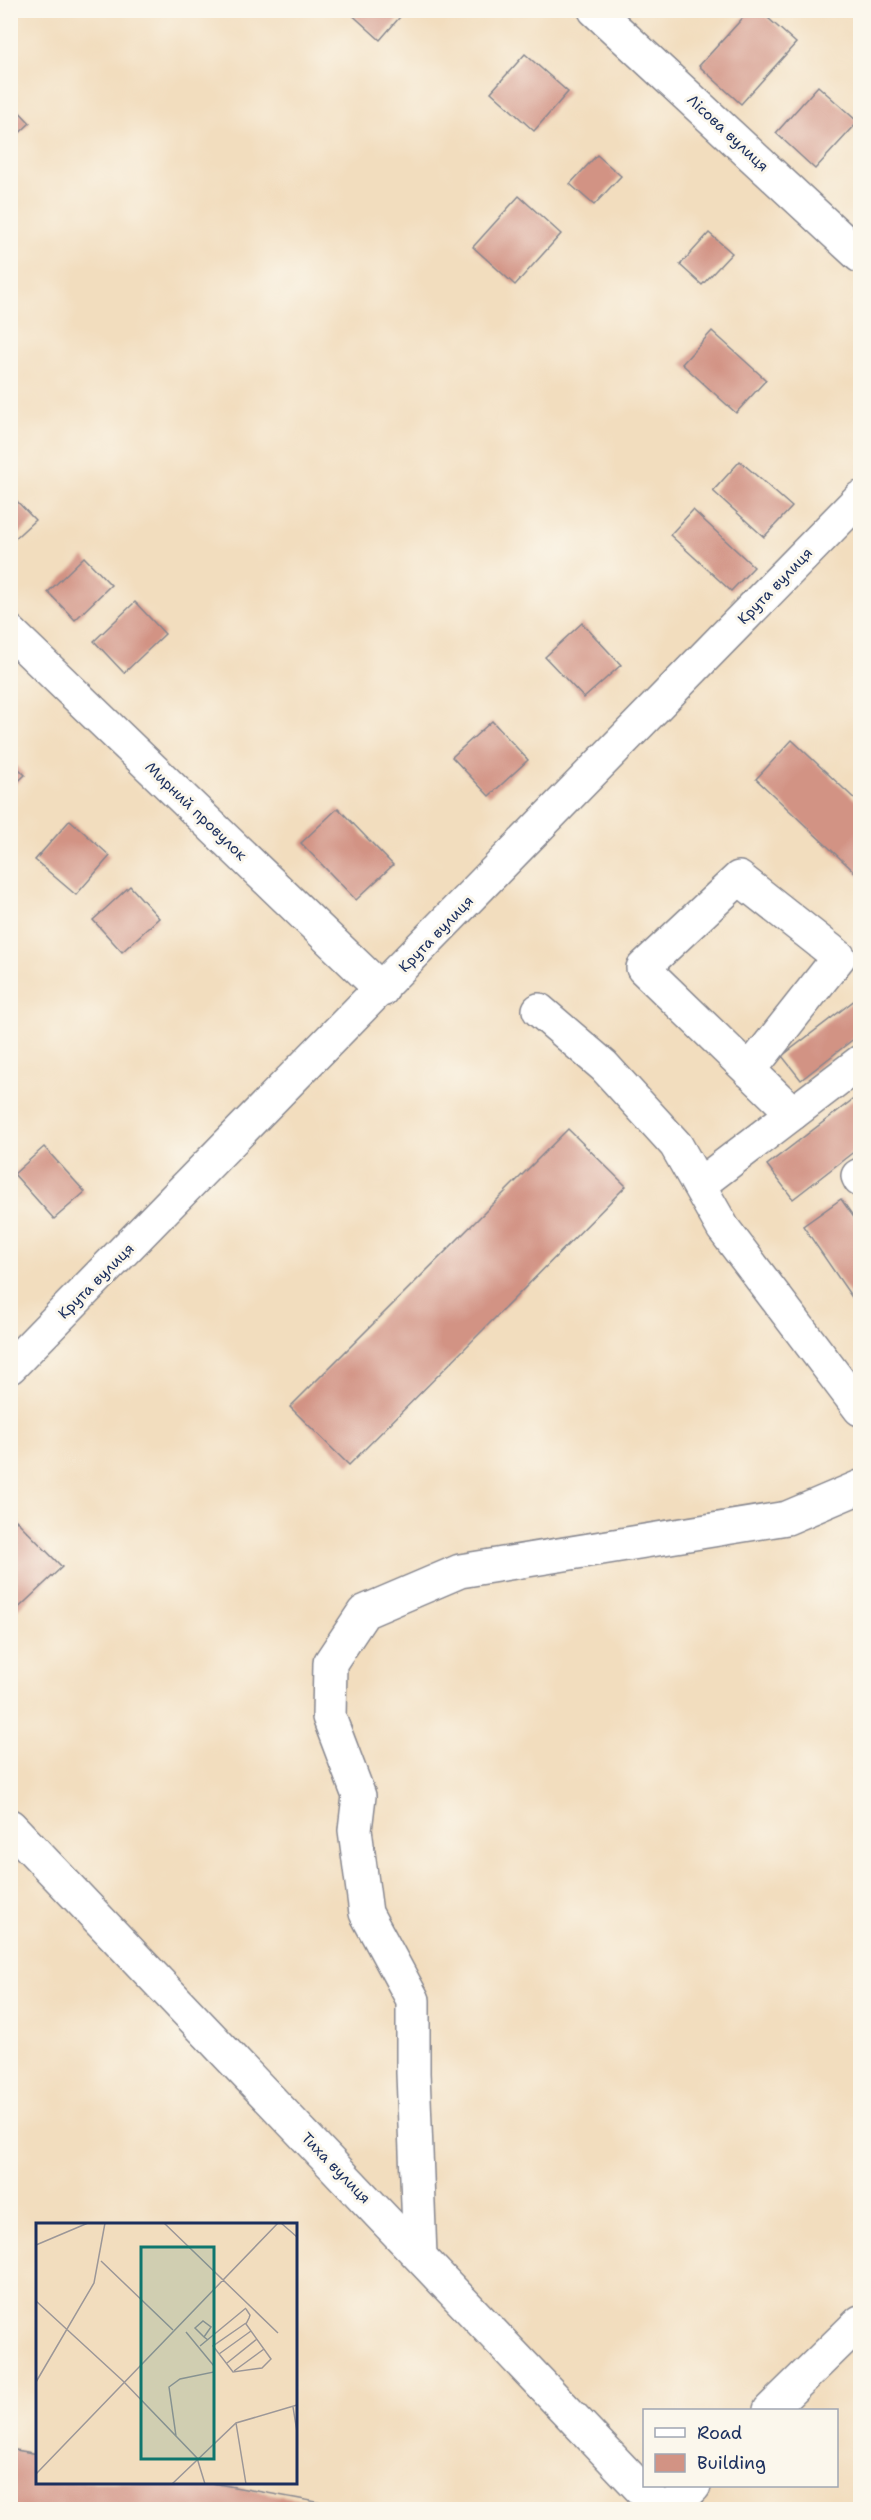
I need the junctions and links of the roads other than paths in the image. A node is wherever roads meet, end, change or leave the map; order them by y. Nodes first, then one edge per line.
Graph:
1 (595, 10) edge
2 (861, 256) edge
3 (861, 498) edge
4 (10, 632) edge
5 (382, 990) junction
6 (539, 1010) dead end
7 (861, 1062) edge
8 (749, 1071) junction
9 (793, 1113) junction
10 (861, 1174) edge
11 (861, 1180) edge
12 (699, 1185) junction
13 (10, 1367) edge
14 (861, 1409) edge
15 (861, 1487) edge
16 (10, 1826) edge
17 (420, 2256) junction
18 (861, 2322) edge
19 (771, 2409) edge
20 (693, 2487) edge
21 (661, 2510) edge
22 (669, 2510) edge

1 - 2 street, Лісова вулиця
3 - 5 street, Крута вулиця
4 - 5 street, Мирний провулок
5 - 13 street, Крута вулиця
6 - 12 street
7 - 9 street
8 - 8 street
8 - 9 street
9 - 12 street
10 - 11 street
12 - 14 street
15 - 17 street
16 - 17 street, Тиха вулиця
17 - 21 street, Тиха вулиця
18 - 19 street
20 - 22 street

